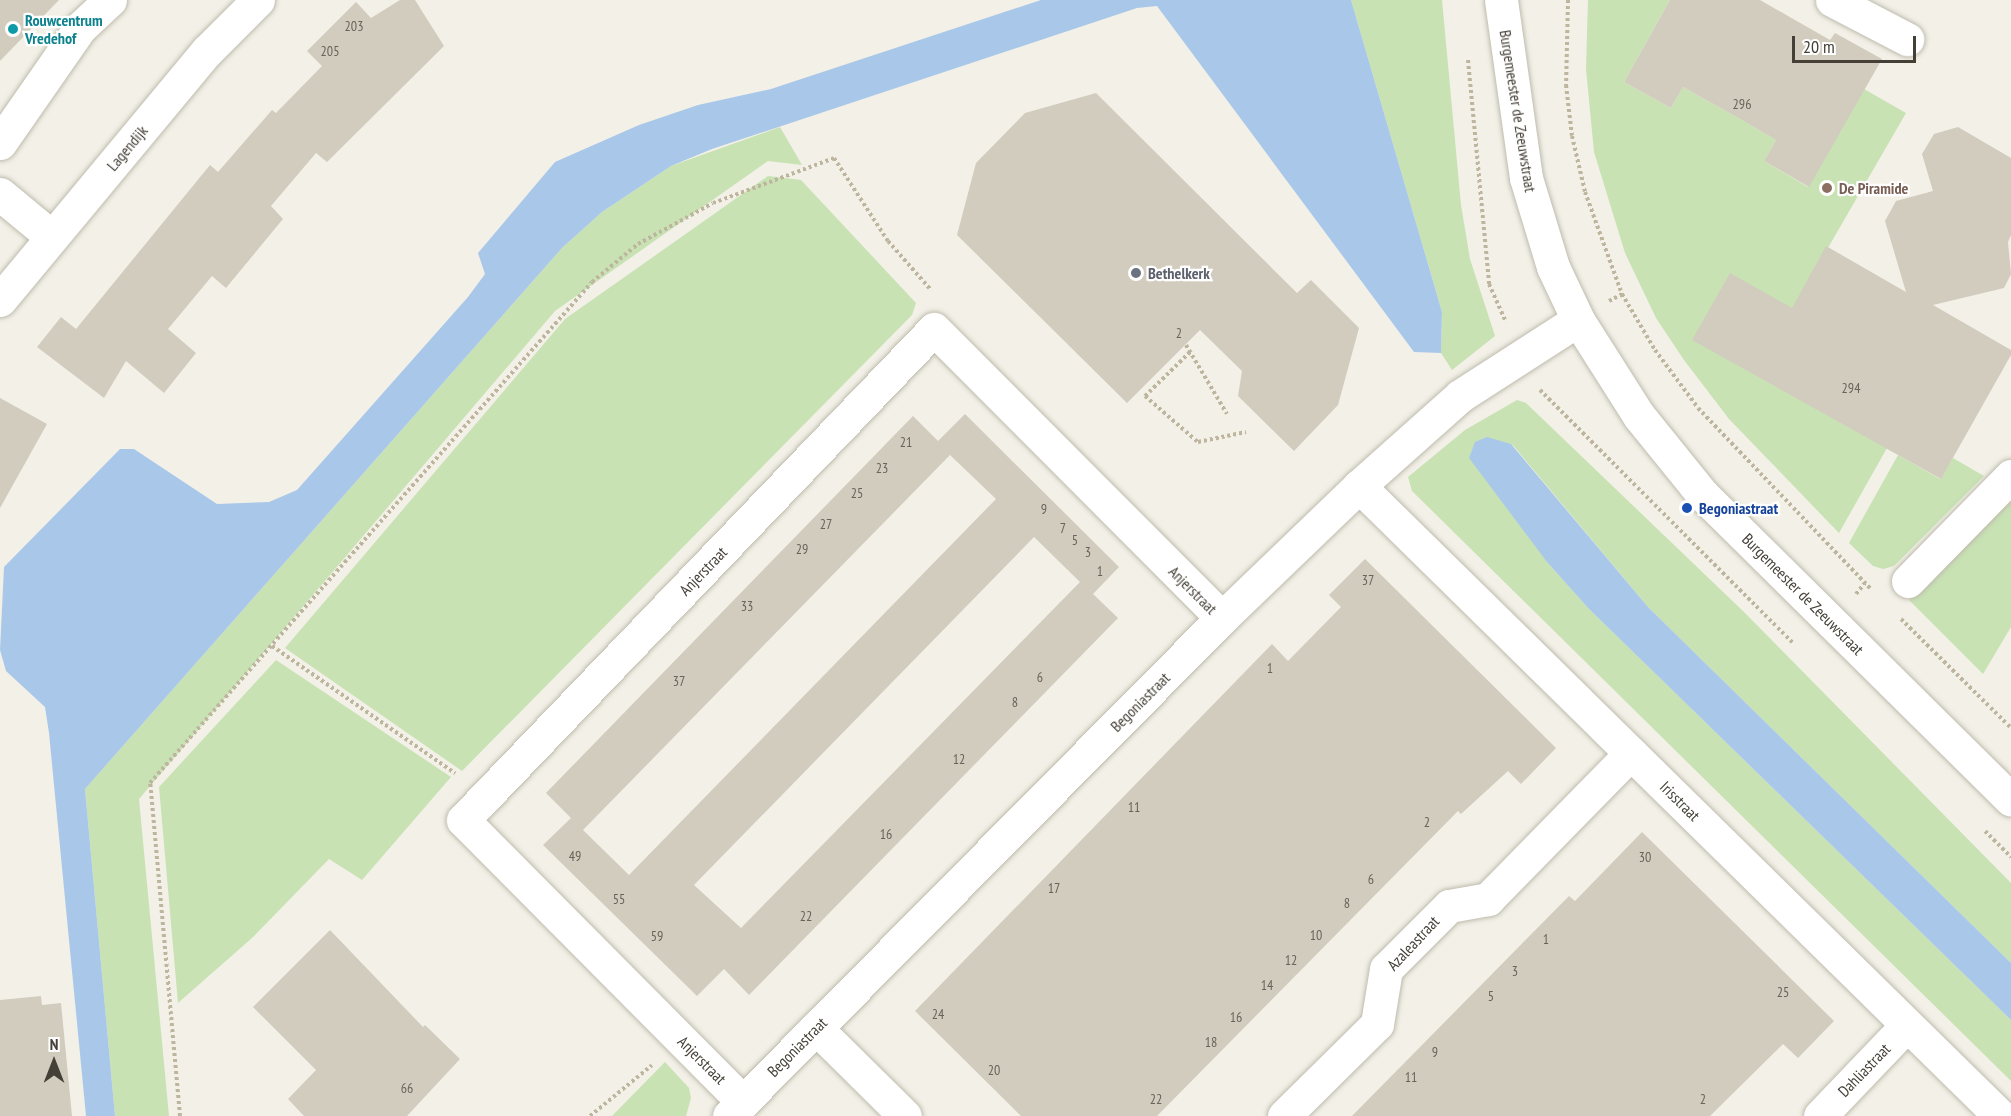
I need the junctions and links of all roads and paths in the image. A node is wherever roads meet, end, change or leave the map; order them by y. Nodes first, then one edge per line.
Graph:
1 (110, 0) edge
2 (258, 0) edge
3 (1501, 0) edge
4 (1568, 0) edge
5 (1832, 0) edge
6 (75, 14) edge
7 (1907, 39) dead end
8 (0, 143) edge
9 (0, 194) edge
10 (52, 237) junction
11 (0, 300) edge
12 (1578, 320) junction
13 (934, 329) junction
14 (1186, 345) dead end
15 (1190, 352) junction
16 (1227, 414) dead end
17 (1246, 432) dead end
18 (2011, 476) edge
19 (1359, 486) junction
20 (1908, 581) dead end
21 (1872, 590) dead end
22 (1894, 612) dead end
23 (1222, 618) junction
24 (272, 646) junction
25 (2011, 728) edge
26 (1631, 753) junction
27 (488, 796) junction
28 (2011, 800) edge
29 (1907, 1024) junction
30 (816, 1028) junction
31 (680, 1038) junction
32 (736, 1109) edge
33 (180, 1116) edge
34 (590, 1116) edge
35 (905, 1116) edge
36 (1284, 1116) edge
37 (1820, 1116) edge
38 (2000, 1116) edge

1 - 6 street
2 - 10 street, Lagendijk
3 - 12 street, Burgemeester de Zeeuwstraat
4 - 21 path
5 - 7 street
6 - 8 street
9 - 10 street
10 - 11 street, Lagendijk
12 - 19 street, Begoniastraat
12 - 28 street, Burgemeester de Zeeuwstraat
13 - 23 street, Anjerstraat
13 - 24 path
13 - 27 street, Anjerstraat
14 - 15 path
15 - 16 path
15 - 17 path
18 - 20 street
19 - 23 street, Begoniastraat
19 - 26 street, Irisstraat
22 - 25 path
23 - 30 street, Begoniastraat
24 - 27 path
24 - 33 path
26 - 29 street, Irisstraat
26 - 36 street, Azaleastraat
27 - 31 street, Anjerstraat
29 - 37 street, Dahliastraat
29 - 38 street, Irisstraat
30 - 32 street, Begoniastraat
30 - 35 street
31 - 32 street, Anjerstraat
31 - 34 path

